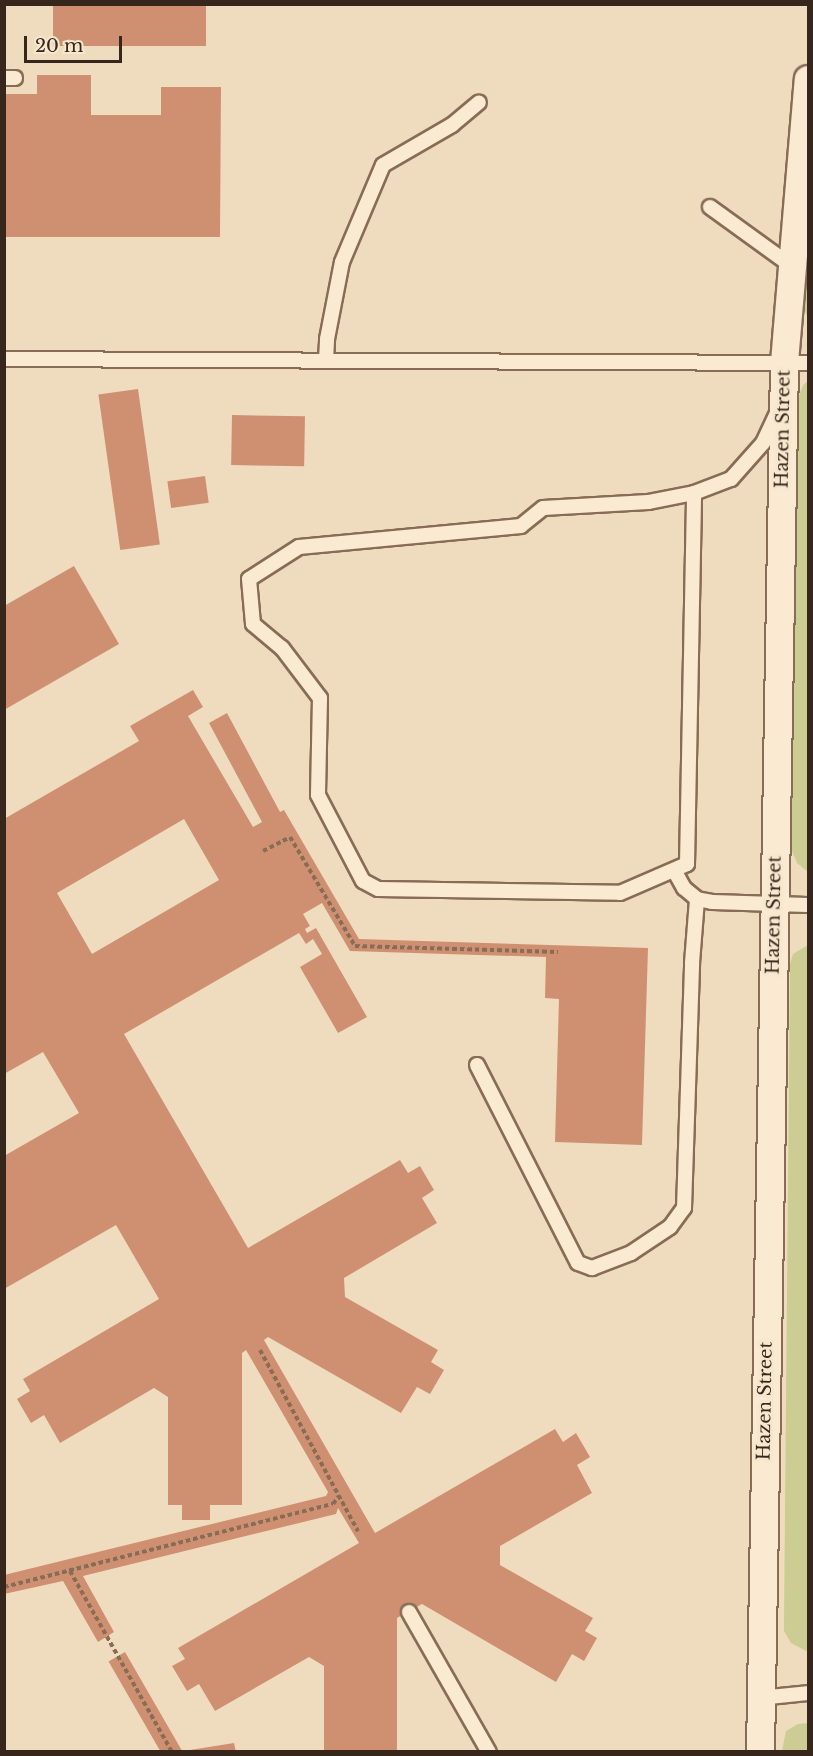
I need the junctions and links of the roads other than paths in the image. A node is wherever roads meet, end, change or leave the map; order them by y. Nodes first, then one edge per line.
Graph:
1 (808, 80) edge
2 (479, 102) dead end
3 (710, 207) dead end
4 (793, 267) junction
5 (4, 359) edge
6 (326, 360) junction
7 (796, 362) edge
8 (783, 400) junction
9 (694, 493) junction
10 (674, 870) junction
11 (697, 899) junction
12 (774, 904) junction
13 (808, 905) edge
14 (477, 1065) dead end
15 (409, 1612) dead end
16 (808, 1693) edge
17 (759, 1698) junction
18 (489, 1752) edge
19 (760, 1752) edge

1 - 4 street, Hazen Street
2 - 6 lane
3 - 4 lane
4 - 7 street, Hazen Street
5 - 6 lane
6 - 7 lane
7 - 8 street, Hazen Street
8 - 9 lane
8 - 12 street, Hazen Street
9 - 10 lane
9 - 10 lane
10 - 11 lane
11 - 12 lane
11 - 14 lane
12 - 13 lane
12 - 17 street, Hazen Street
15 - 18 lane
16 - 17 lane
17 - 19 street, Hazen Street

